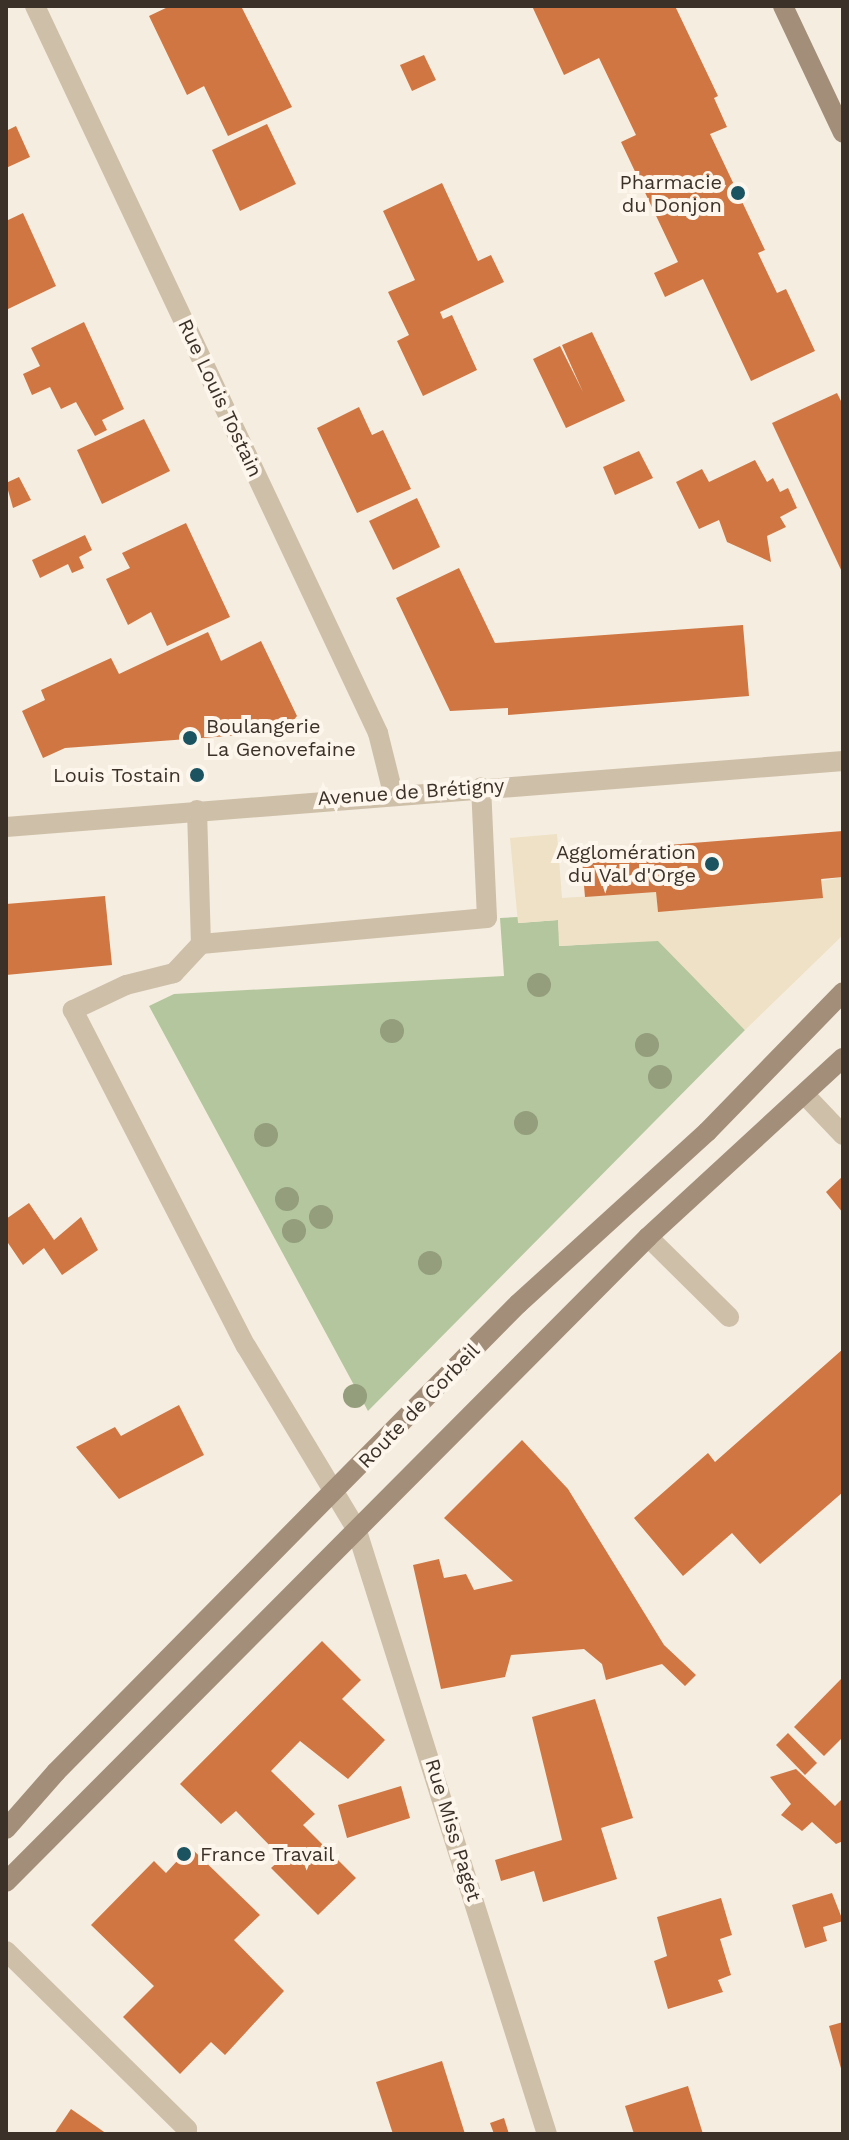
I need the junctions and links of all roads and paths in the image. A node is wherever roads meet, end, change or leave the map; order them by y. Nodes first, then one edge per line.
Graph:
1 (35, 6) edge
2 (783, 6) edge
3 (843, 133) edge
4 (843, 752) edge
5 (843, 761) edge
6 (816, 762) junction
7 (481, 787) junction
8 (393, 793) junction
9 (197, 810) junction
10 (6, 827) edge
11 (201, 944) junction
12 (843, 992) edge
13 (843, 1058) edge
14 (806, 1096) junction
15 (843, 1135) edge
16 (648, 1237) junction
17 (729, 1317) dead end
18 (335, 1492) junction
19 (356, 1528) junction
20 (6, 1829) edge
21 (6, 1882) edge
22 (6, 1951) edge
23 (186, 2134) edge
24 (547, 2134) edge

1 - 8 street, Rue Louis Tostain
2 - 3 main road
4 - 6 street, Avenue de Brétigny
5 - 6 street, Avenue de Brétigny
6 - 7 street, Avenue de Brétigny
7 - 8 street, Avenue de Brétigny
7 - 11 street
8 - 9 street, Avenue de Brétigny
9 - 10 street, Avenue de Brétigny
9 - 11 street
11 - 18 street, Rue Miss Paget
12 - 18 main road, Route de Corbeil
13 - 14 main road, Route de Corbeil
14 - 15 street
14 - 16 main road, Route de Corbeil
16 - 17 street
16 - 19 main road, Route de Corbeil
18 - 19 street, Rue Miss Paget
18 - 20 main road, Route de Corbeil
19 - 21 main road, Route de Corbeil
19 - 24 street, Rue Miss Paget
22 - 23 street

